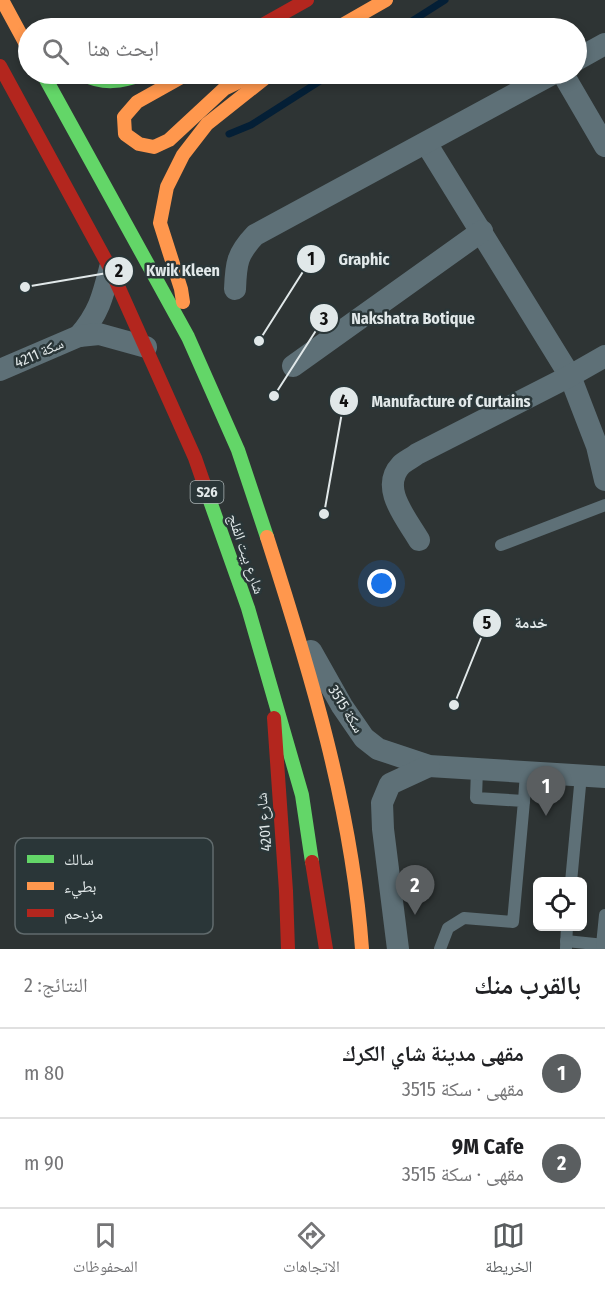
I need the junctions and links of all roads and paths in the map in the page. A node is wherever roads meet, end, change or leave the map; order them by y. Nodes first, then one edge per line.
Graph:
1 (2, 0) edge
2 (307, 0) edge
3 (386, 0) edge
4 (275, 18) edge
5 (354, 18) edge
6 (18, 30) edge
7 (605, 44) edge
8 (587, 54) edge
9 (0, 66) edge
10 (49, 84) edge
11 (169, 84) edge
12 (234, 84) edge
13 (257, 84) edge
14 (533, 84) edge
15 (569, 84) edge
16 (426, 142) junction
17 (605, 146) edge
18 (482, 231) junction
19 (110, 268) junction
20 (235, 289) dead end
21 (79, 336) junction
22 (188, 337) junction
23 (146, 347) junction
24 (605, 356) edge
25 (293, 366) dead end
26 (0, 370) edge
27 (570, 376) junction
28 (605, 480) edge
29 (605, 506) edge
30 (419, 540) dead end
31 (501, 545) dead end
32 (293, 618) junction
33 (273, 692) junction
34 (429, 766) junction
35 (477, 769) junction
36 (526, 772) junction
37 (581, 775) junction
38 (605, 777) edge
39 (524, 801) junction
40 (571, 877) edge
41 (605, 915) edge
42 (360, 920) junction
43 (566, 945) edge
44 (603, 945) edge
45 (288, 949) edge
46 (327, 949) edge
47 (362, 949) edge
48 (368, 949) edge
49 (398, 949) edge
50 (440, 949) edge

1 - 6 main road
2 - 4 main road
3 - 5 main road
7 - 8 street
9 - 19 main road, شارع بيت الفلج / S26
10 - 22 main road, شارع بيت الفلج
11 - 12 main road
13 - 22 main road
14 - 16 street
15 - 17 street
16 - 18 street
16 - 20 street
18 - 25 street
18 - 27 street
19 - 21 street, سكة 4211
19 - 23 main road, شارع بيت الفلج / S26
21 - 23 street, سكة 4211
21 - 26 street, سكة 4211
22 - 32 main road, شارع بيت الفلج
23 - 33 main road, شارع بيت الفلج / S26
24 - 27 street
27 - 28 street
27 - 30 street
29 - 31 lane
32 - 34 street, سكة 3515
32 - 42 main road, شارع بيت الفلج
33 - 45 main road, شارع 4201
33 - 46 main road, شارع بيت الفلج / S26
34 - 35 street, سكة 3515
34 - 49 street, سكة 3515
35 - 36 street, سكة 3515
35 - 39 lane
36 - 37 street, سكة 3515
36 - 39 lane
37 - 38 street, سكة 3515
37 - 40 lane
39 - 50 lane
41 - 44 lane
42 - 47 main road, شارع بيت الفلج
42 - 48 main road
43 - 44 lane

